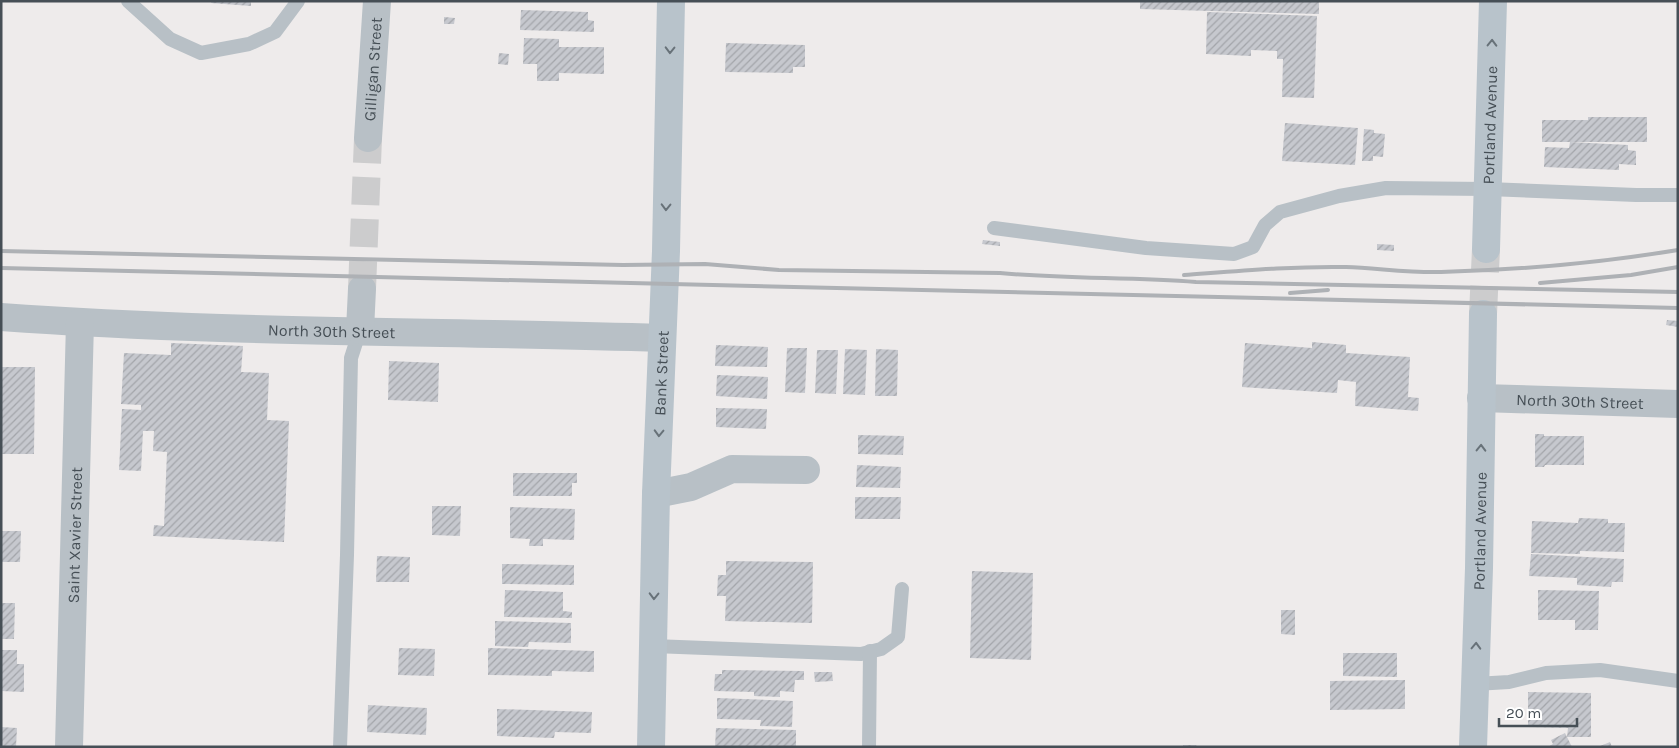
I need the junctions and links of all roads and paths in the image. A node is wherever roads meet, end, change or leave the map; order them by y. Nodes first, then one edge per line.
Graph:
1 (128, 1) edge
2 (298, 1) edge
3 (376, 1) edge
4 (671, 1) edge
5 (1493, 1) edge
6 (368, 138) tunnel mouth
7 (1488, 189) junction
8 (1678, 194) edge
9 (994, 228) dead end
10 (1486, 249) tunnel mouth
11 (362, 289) tunnel mouth
12 (1483, 314) tunnel mouth
13 (1, 317) edge
14 (80, 322) junction
15 (360, 330) junction
16 (662, 338) junction
17 (1482, 398) junction
18 (1678, 404) edge
19 (806, 470) dead end
20 (656, 494) junction
21 (902, 589) dead end
22 (653, 646) junction
23 (870, 652) junction
24 (1678, 681) edge
25 (1475, 684) junction
26 (69, 747) edge
27 (340, 747) edge
28 (651, 747) edge
29 (869, 747) edge
30 (1473, 747) edge

1 - 2 lane
3 - 6 street, Gilligan Street
4 -> 16 street, Bank Street
7 -> 5 street, Portland Avenue
7 - 8 lane
7 - 9 lane
7 - 10 street, Portland Avenue
11 - 15 street
12 - 17 street, Portland Avenue
13 - 14 street, North 30th Street
14 - 15 street, North 30th Street
14 - 26 street, Saint Xavier Street
15 - 16 street, North 30th Street
15 - 27 lane
16 -> 20 street, Bank Street
17 - 18 street, North 30th Street
25 -> 17 street, Portland Avenue
19 - 20 street
20 -> 22 street, Bank Street
21 - 23 lane
22 - 23 lane
22 - 28 street, Bank Street
23 - 29 lane
24 - 25 lane
25 - 30 street, Portland Avenue

